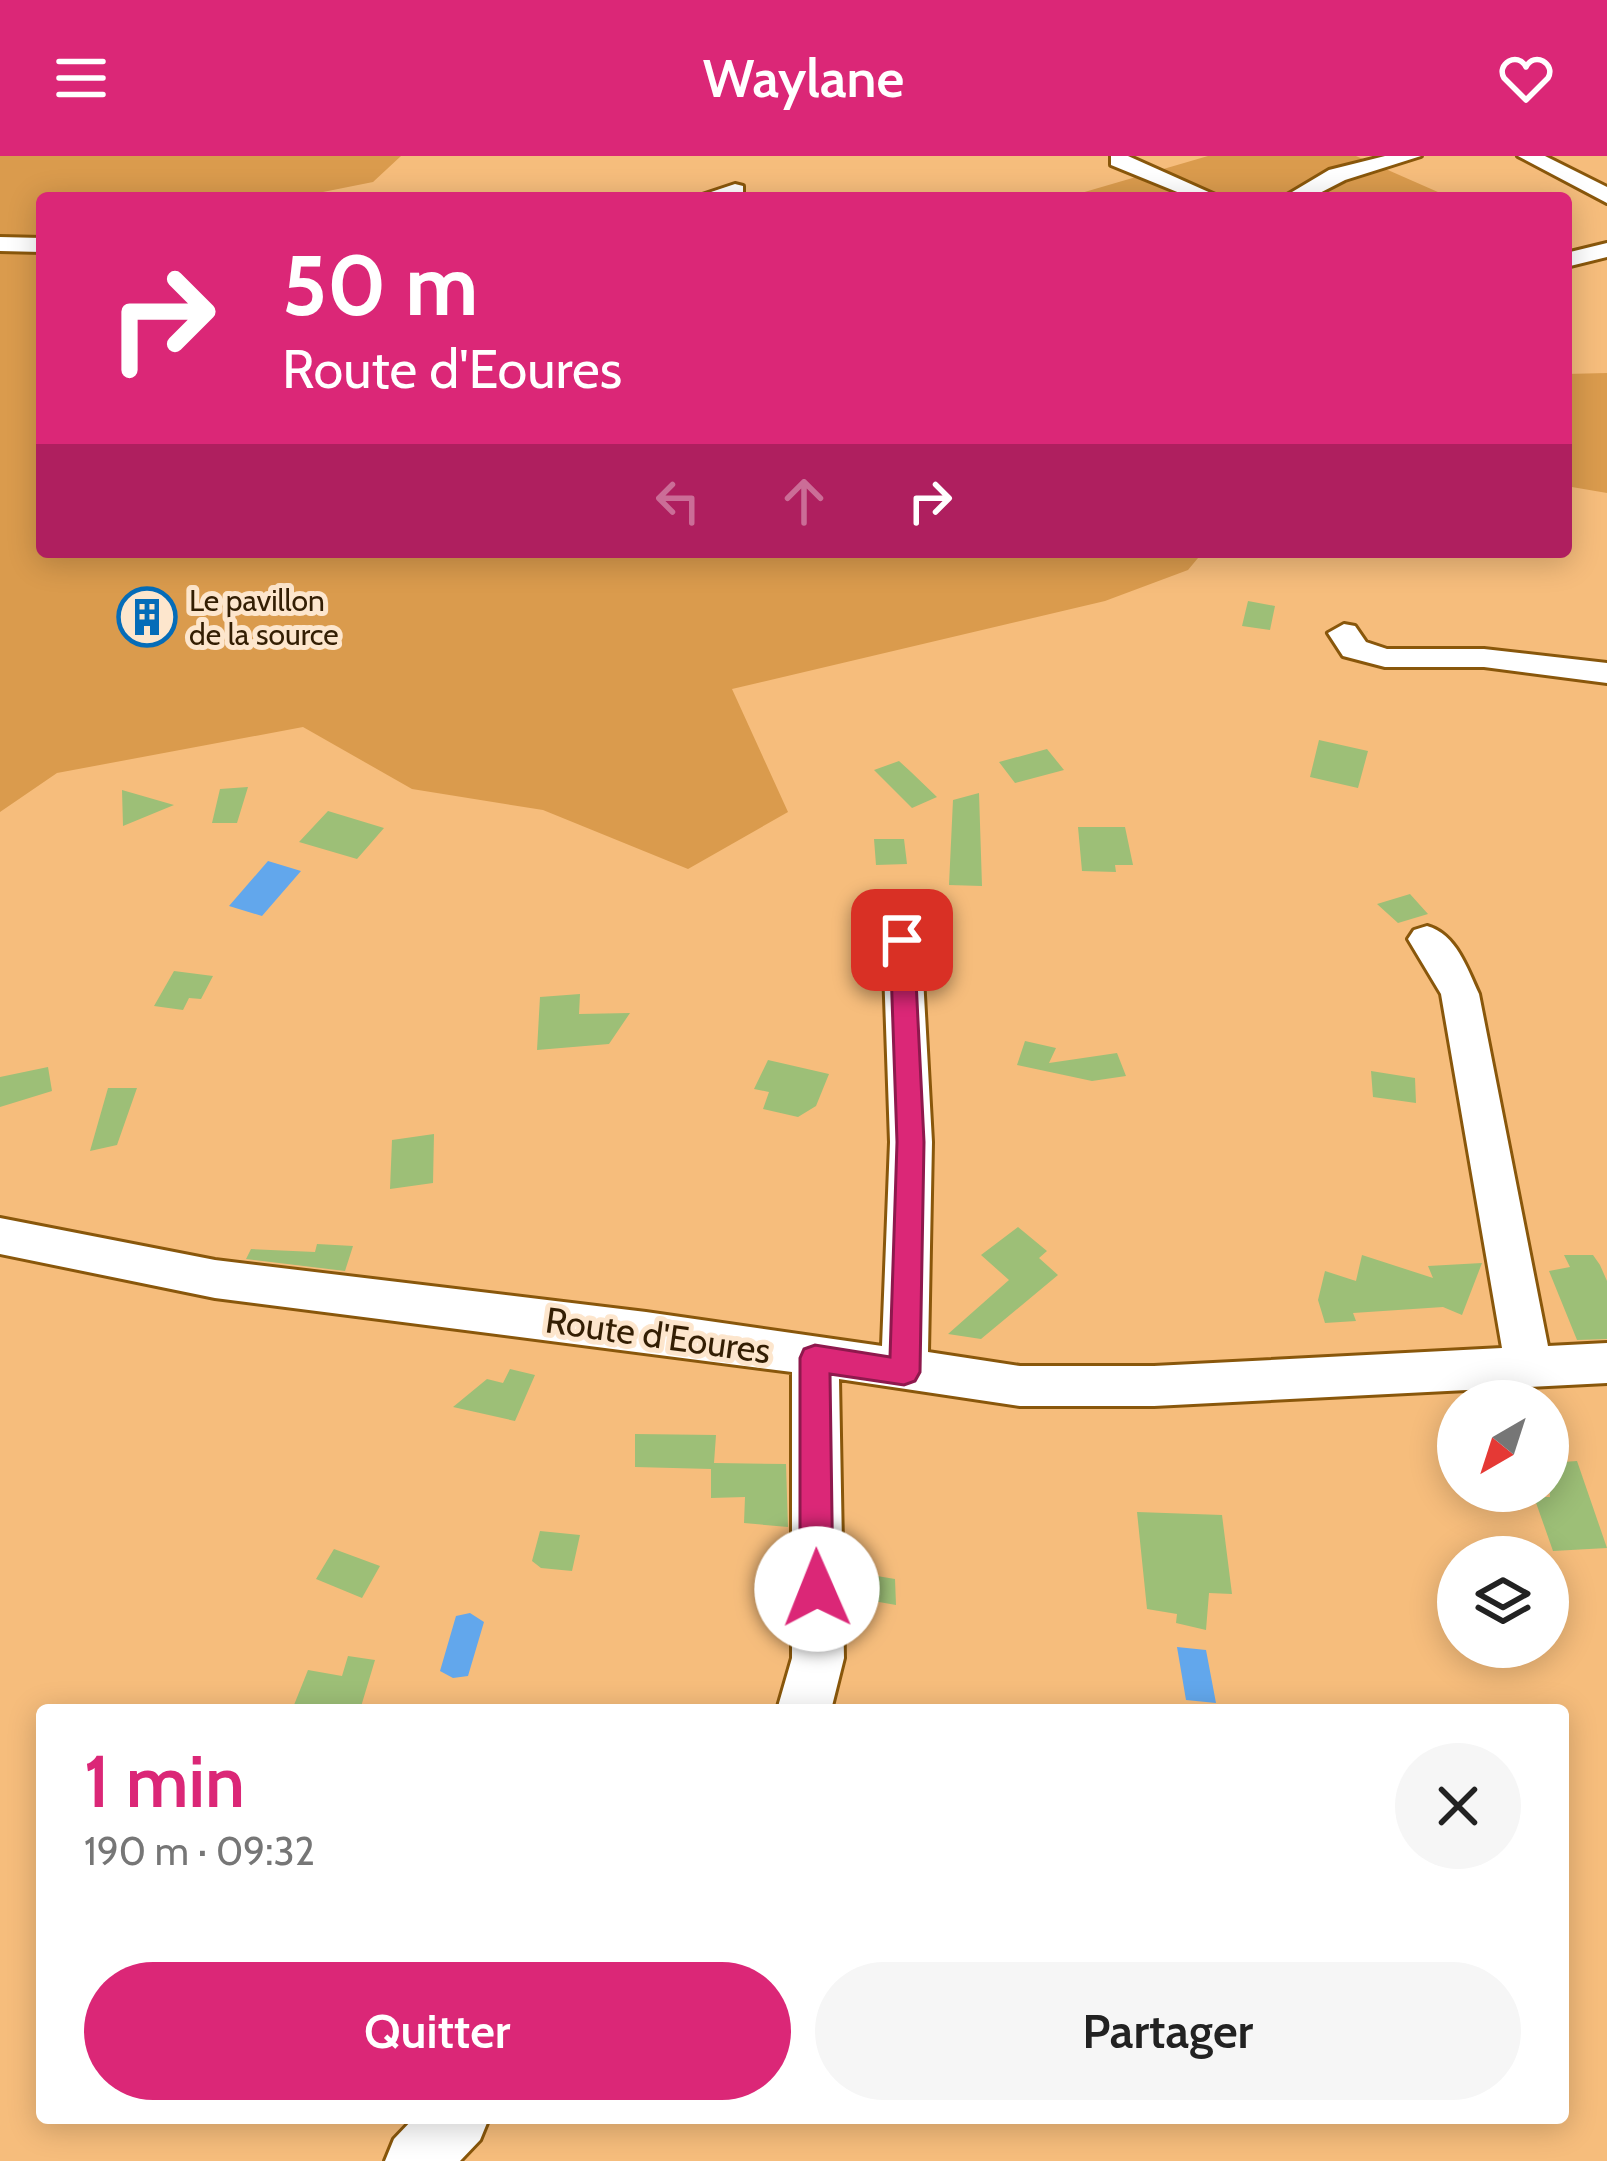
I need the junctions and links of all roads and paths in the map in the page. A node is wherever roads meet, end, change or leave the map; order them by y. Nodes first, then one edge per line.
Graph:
1 (1410, 156) edge
2 (1529, 156) edge
3 (1119, 160) dead end
4 (735, 190) dead end
5 (727, 192) edge
6 (1196, 192) edge
7 (1304, 192) edge
8 (1607, 196) edge
9 (0, 244) edge
10 (36, 245) edge
11 (1607, 250) edge
12 (1572, 259) edge
13 (1344, 633) dead end
14 (1607, 673) edge
15 (902, 940) dead end
16 (1427, 940) dead end
17 (0, 1236) edge
18 (815, 1358) junction
19 (1607, 1363) edge
20 (1529, 1370) junction
21 (904, 1372) junction
22 (806, 1704) edge
23 (452, 2124) edge
24 (416, 2161) edge

1 - 7 street
2 - 8 street
3 - 6 street
4 - 5 street
9 - 10 street
11 - 12 street
13 - 14 street
15 - 21 street
16 - 20 street
17 - 18 street, Route d'Eoures
18 - 21 street, Route d'Eoures
18 - 22 street
19 - 20 street, Route d'Eoures
20 - 21 street, Route d'Eoures
23 - 24 street

